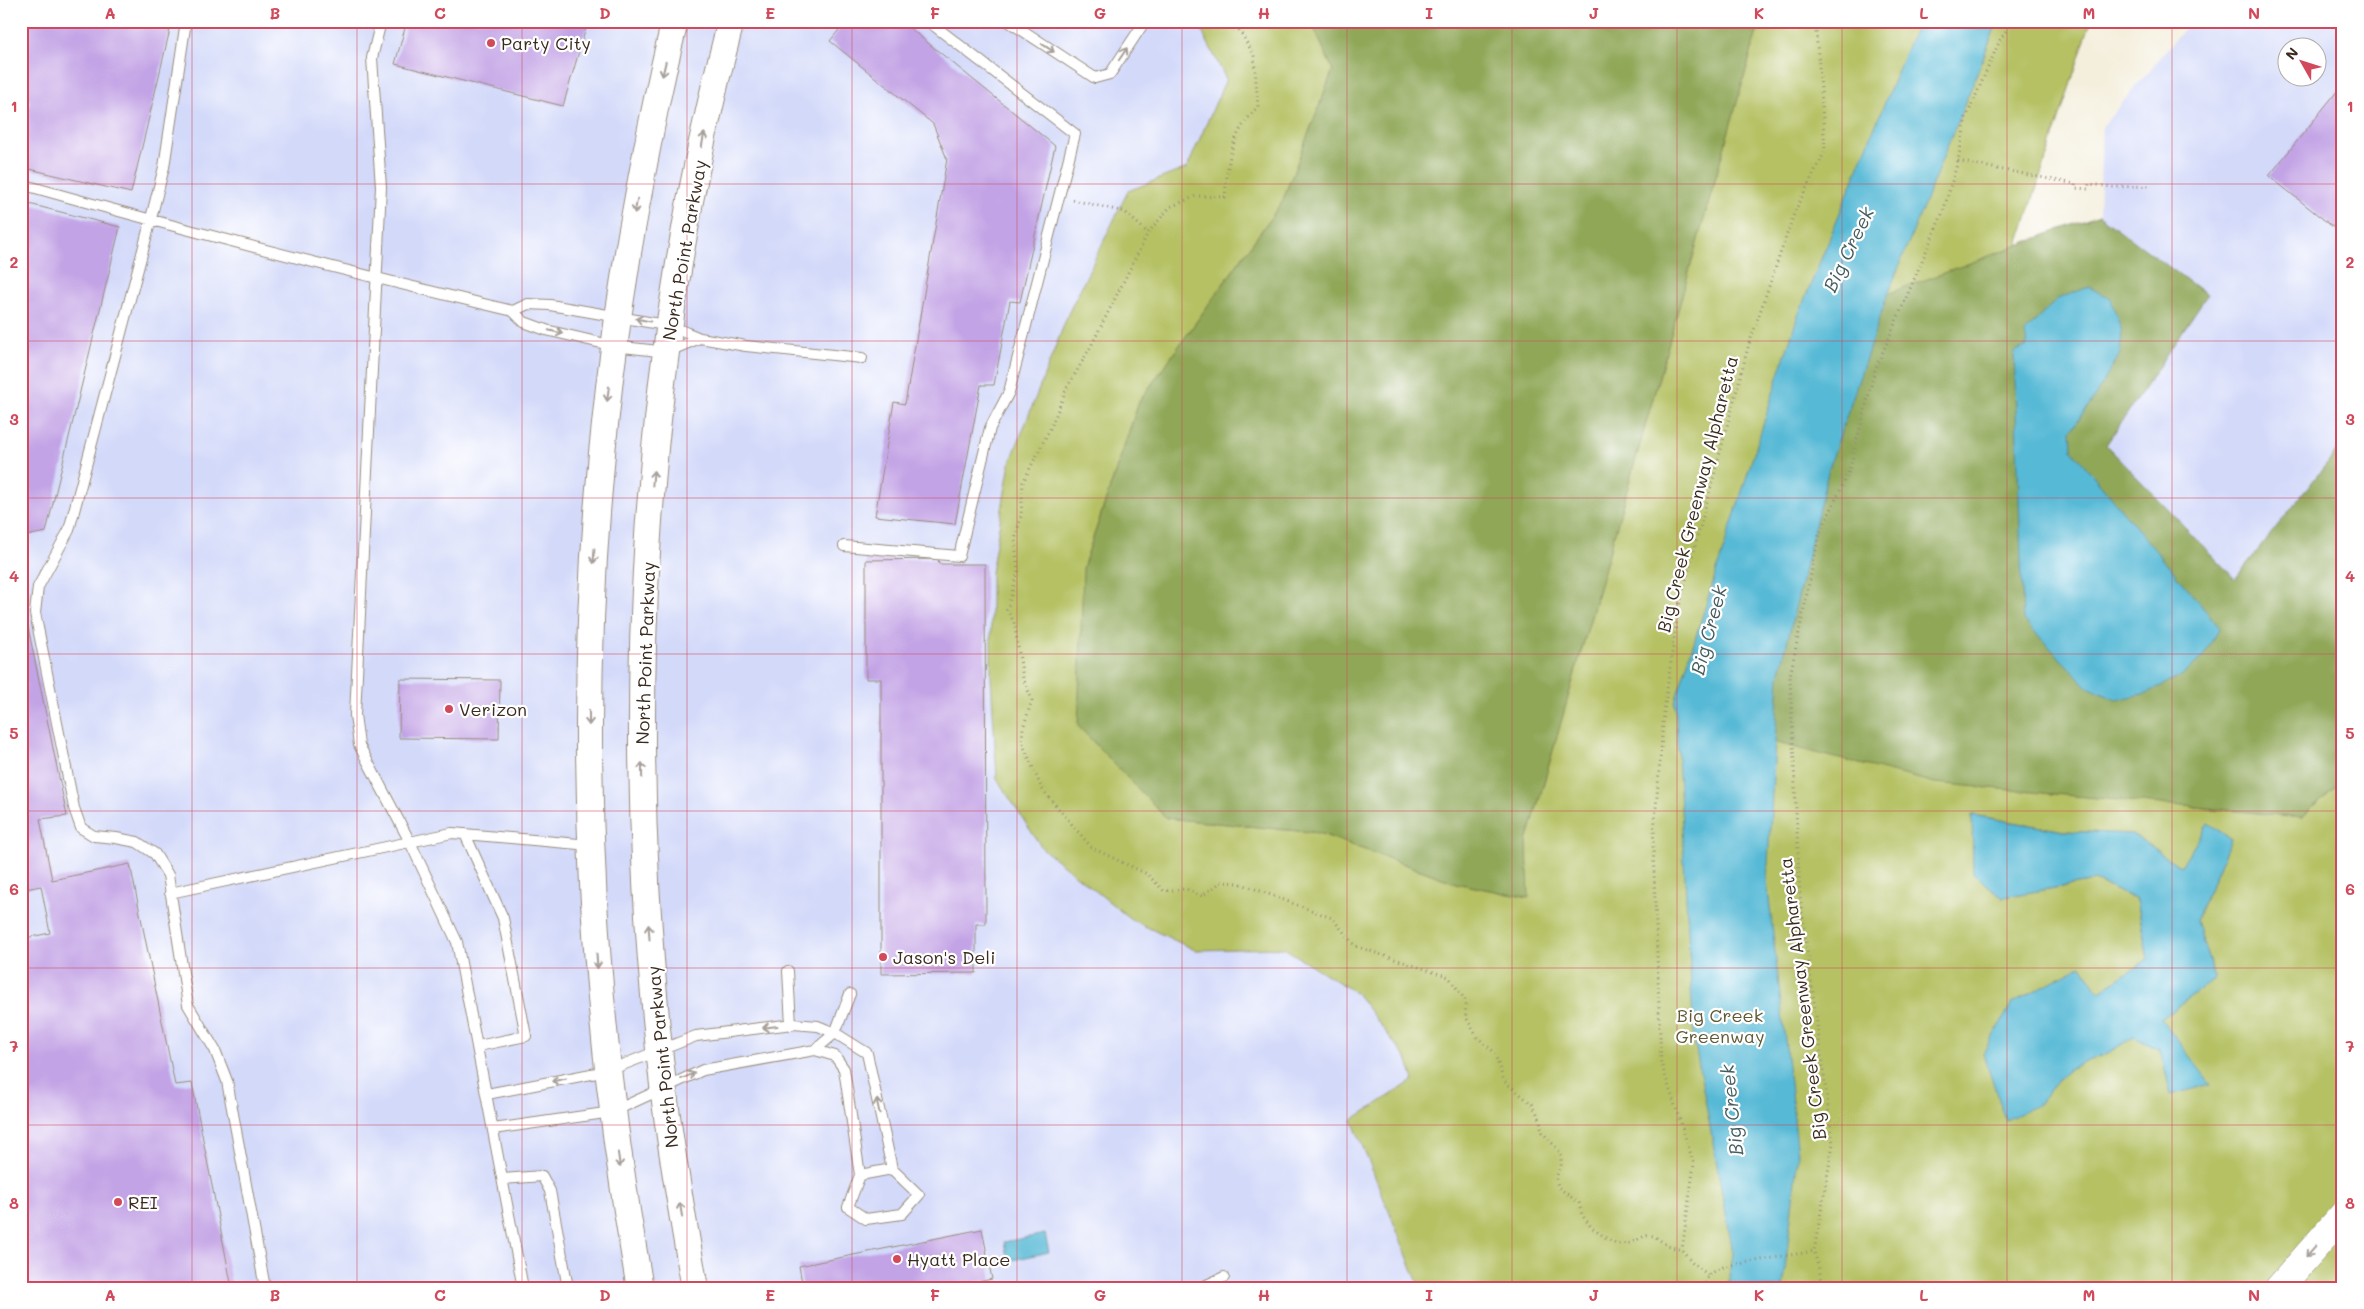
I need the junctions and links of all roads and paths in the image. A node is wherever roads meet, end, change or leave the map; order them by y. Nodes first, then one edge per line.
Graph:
1 (186, 21) edge
2 (381, 21) edge
3 (675, 21) edge
4 (731, 21) edge
5 (928, 21) edge
6 (1008, 21) edge
7 (1145, 21) edge
8 (1234, 21) edge
9 (1814, 21) edge
10 (2012, 21) edge
11 (1958, 161) junction
12 (21, 184) edge
13 (2152, 186) dead end
14 (1058, 197) junction
15 (151, 220) junction
16 (1148, 234) junction
17 (375, 278) junction
18 (513, 311) junction
19 (618, 316) junction
20 (671, 326) junction
21 (700, 338) junction
22 (614, 346) junction
23 (667, 352) junction
24 (862, 358) dead end
25 (844, 546) dead end
26 (465, 834) junction
27 (410, 842) junction
28 (590, 845) junction
29 (170, 893) junction
30 (788, 972) dead end
31 (850, 994) dead end
32 (791, 1025) junction
33 (835, 1033) junction
34 (478, 1046) junction
35 (659, 1050) junction
36 (815, 1050) junction
37 (607, 1071) junction
38 (663, 1087) junction
39 (487, 1094) junction
40 (612, 1112) junction
41 (493, 1129) junction
42 (892, 1169) junction
43 (860, 1175) junction
44 (503, 1178) junction
45 (2343, 1215) edge
46 (1682, 1250) junction
47 (1814, 1251) junction
48 (1708, 1275) junction
49 (1224, 1277) dead end
50 (1824, 1287) edge
51 (265, 1288) edge
52 (523, 1288) edge
53 (568, 1288) edge
54 (640, 1288) edge
55 (695, 1288) edge
56 (1200, 1288) edge
57 (1704, 1288) edge
58 (2278, 1288) edge

1 - 15 lane
2 - 17 lane
3 -> 19 street
20 -> 4 street, North Point Parkway
5 - 14 lane
6 -> 7 lane
8 - 16 path
9 - 46 path, Big Creek Greenway Alpharetta
10 - 11 path, Big Creek Greenway Alpharetta
11 - 13 path
11 - 47 path, Big Creek Greenway Alpharetta
12 - 15 lane
14 - 16 path
14 - 25 lane
15 - 17 lane
15 - 29 lane
16 - 46 path
17 - 18 lane
17 - 27 lane
18 - 19 lane
18 -> 22 lane
20 -> 19 lane
19 - 22 street
20 - 21 lane
20 - 23 street, North Point Parkway
21 - 23 lane
21 - 24 lane
22 - 23 lane
22 -> 28 street
35 -> 23 street, North Point Parkway
26 - 27 lane
26 - 28 lane
26 - 34 lane
27 - 29 lane
27 - 34 lane
28 -> 37 street
29 - 51 lane
30 - 32 lane
31 - 33 lane
32 - 33 lane
32 -> 35 lane
33 - 36 lane
42 -> 33 lane
34 - 39 lane
35 - 37 lane
35 - 38 street, North Point Parkway
38 -> 36 lane
36 - 43 lane
37 -> 39 lane
37 - 40 street
38 - 40 lane
55 -> 38 street, North Point Parkway
39 - 41 lane
40 - 41 lane
40 -> 54 street
41 - 44 lane
42 - 43 lane
42 - 43 lane
44 - 52 lane
44 - 53 lane
45 -> 58 main road
46 - 48 path
47 - 48 path
47 - 50 path, Big Creek Greenway Alpharetta
48 - 57 path
49 - 56 lane

